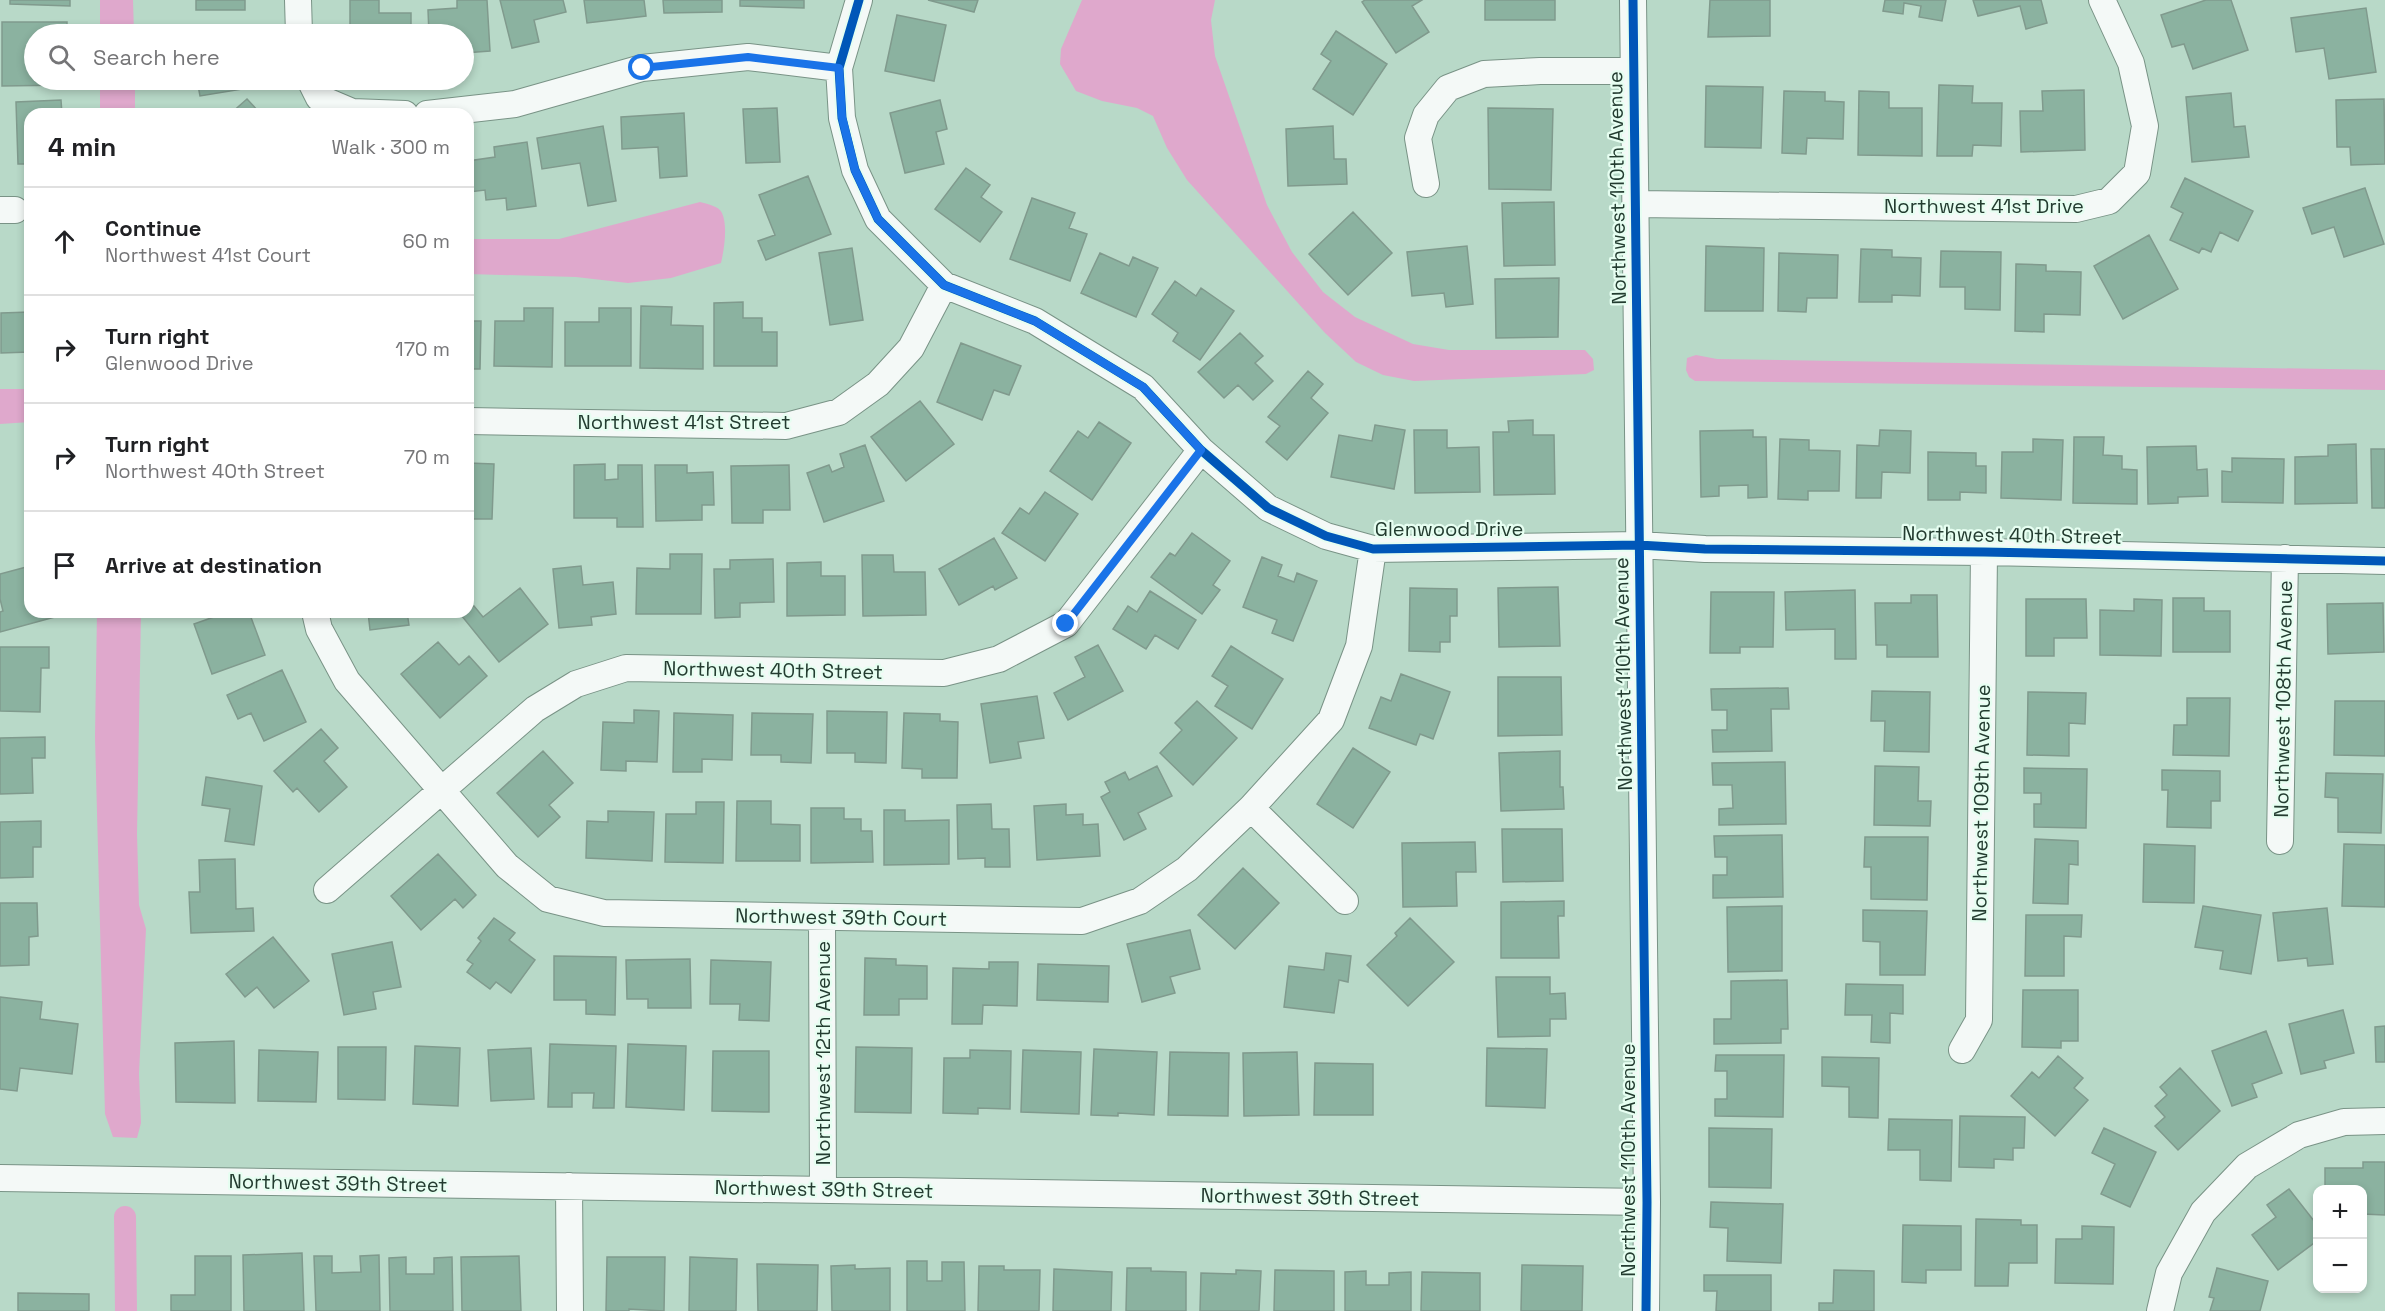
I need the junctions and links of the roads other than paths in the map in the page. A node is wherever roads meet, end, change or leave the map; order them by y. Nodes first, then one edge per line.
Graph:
1 (298, 0) edge
2 (859, 0) edge
3 (1633, 0) edge
4 (2102, 0) edge
5 (299, 24) edge
6 (839, 68) junction
7 (1634, 71) junction
8 (316, 90) edge
9 (345, 108) edge
10 (474, 109) edge
11 (1426, 184) dead end
12 (1636, 204) junction
13 (944, 285) junction
14 (474, 421) edge
15 (1201, 450) junction
16 (1639, 545) junction
17 (1373, 549) junction
18 (1984, 552) junction
19 (2285, 558) junction
20 (2385, 561) edge
21 (316, 618) edge
22 (441, 791) junction
23 (1251, 808) junction
24 (2280, 841) dead end
25 (327, 890) dead end
26 (1345, 902) dead end
27 (822, 918) junction
28 (1962, 1050) dead end
29 (2385, 1121) edge
30 (0, 1178) edge
31 (569, 1186) junction
32 (823, 1188) junction
33 (1647, 1202) junction
34 (570, 1311) edge
35 (1646, 1311) edge
36 (2160, 1311) edge

1 - 5 street
2 - 6 street, Glenwood Drive
3 - 7 street, Northwest 110th Avenue
4 - 12 street, Northwest 41st Drive
6 - 10 street
6 - 13 street, Glenwood Drive
7 - 11 street
7 - 12 street, Northwest 110th Avenue
8 - 9 street
12 - 16 street, Northwest 110th Avenue
13 - 14 street, Northwest 41st Street
13 - 15 street, Glenwood Drive
15 - 17 street, Glenwood Drive
15 - 22 street, Northwest 40th Street
16 - 17 street, Glenwood Drive
16 - 18 street, Northwest 40th Street
16 - 33 street, Northwest 110th Avenue
17 - 23 street, Northwest 39th Court
18 - 19 street, Northwest 40th Street
18 - 28 street, Northwest 109th Avenue
19 - 20 street, Northwest 40th Street
19 - 24 street, Northwest 108th Avenue
21 - 22 street, Northwest 39th Court
22 - 25 street, Northwest 40th Street
22 - 27 street, Northwest 39th Court
23 - 26 street
23 - 27 street, Northwest 39th Court
27 - 32 street, Northwest 12th Avenue
29 - 36 street
30 - 31 street, Northwest 39th Street
31 - 32 street, Northwest 39th Street
31 - 34 street
32 - 33 street, Northwest 39th Street
33 - 35 street, Northwest 110th Avenue

